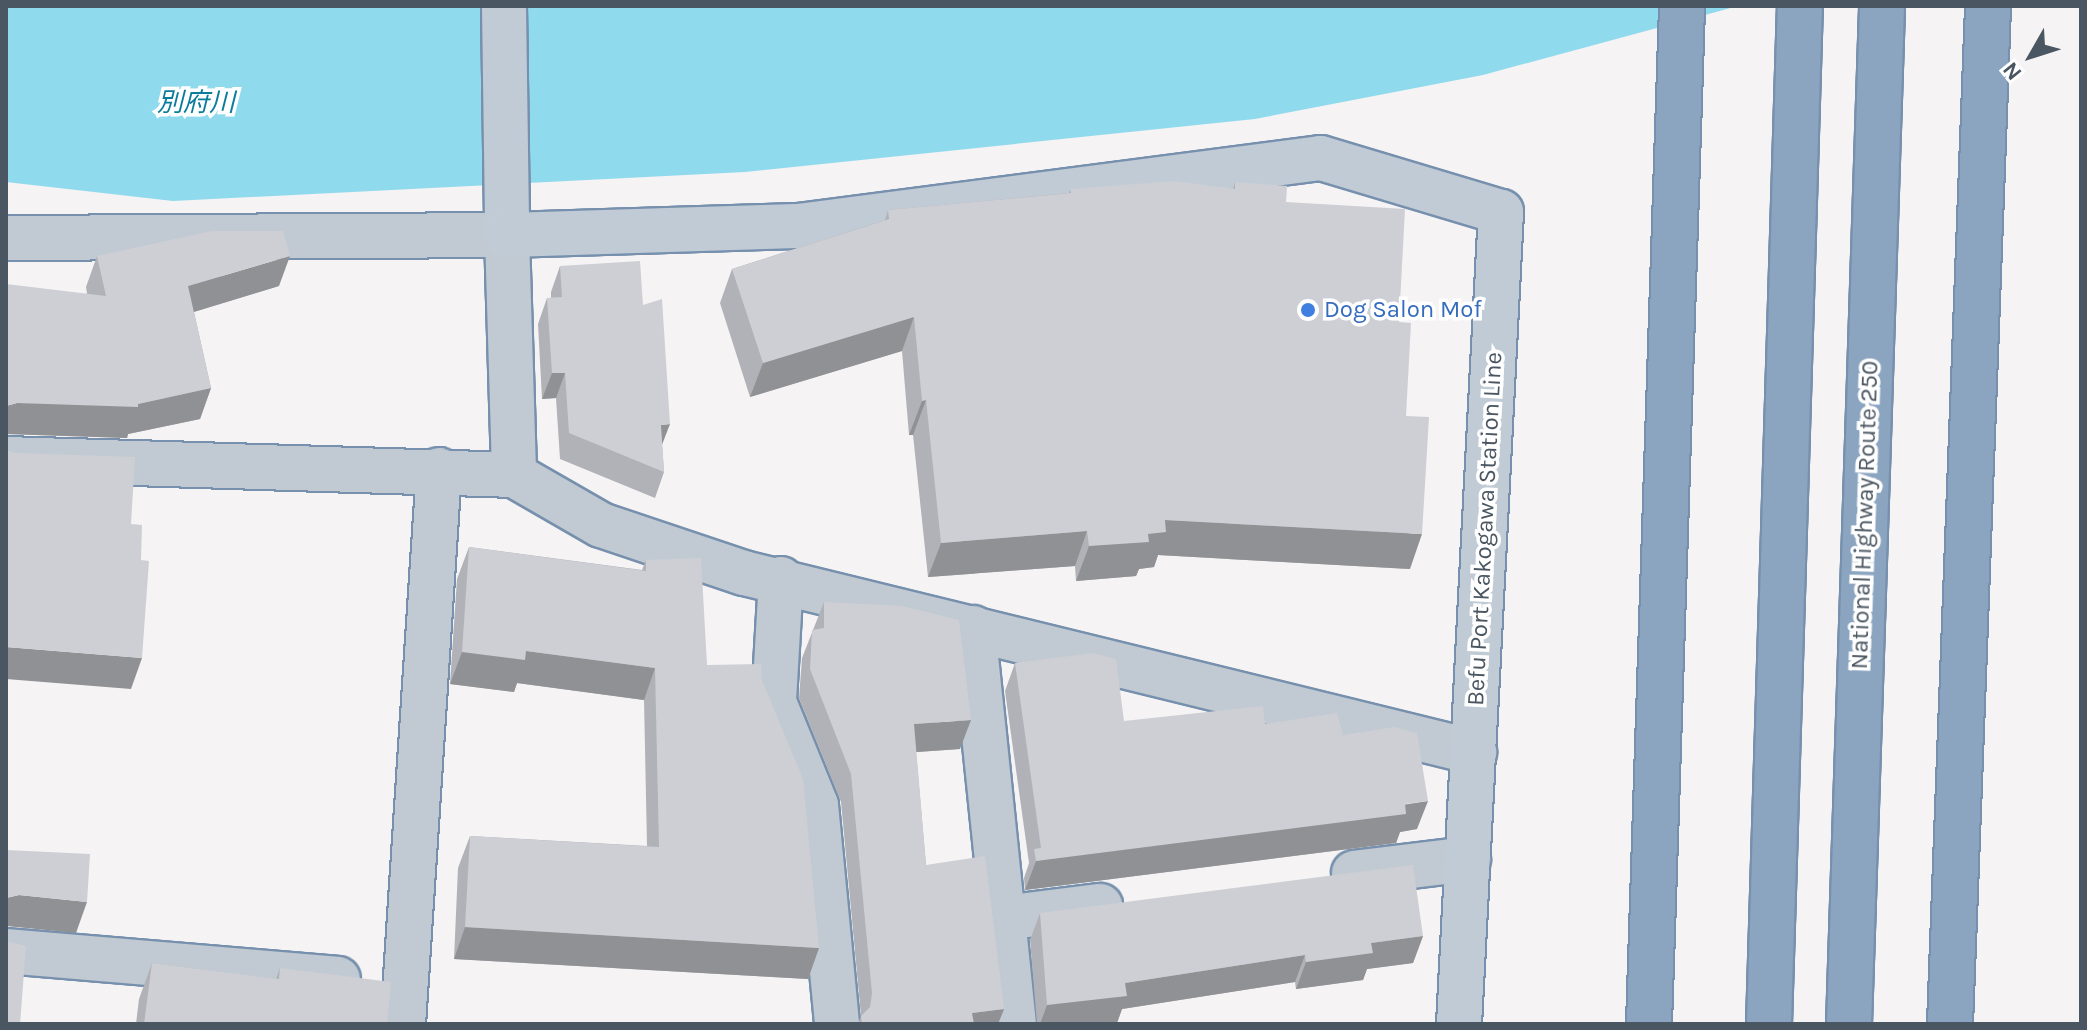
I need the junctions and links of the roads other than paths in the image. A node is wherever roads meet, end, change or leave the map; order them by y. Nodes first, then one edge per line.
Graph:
1 (504, 6) edge
2 (1682, 6) edge
3 (1800, 6) edge
4 (1882, 6) edge
5 (1988, 6) edge
6 (507, 221) junction
7 (6, 238) edge
8 (6, 459) edge
9 (439, 470) junction
10 (514, 475) junction
11 (781, 579) junction
12 (973, 628) junction
13 (1474, 752) junction
14 (1468, 859) junction
15 (1313, 879) edge
16 (1142, 901) edge
17 (1003, 918) junction
18 (6, 951) edge
19 (405, 1004) edge
20 (837, 1024) edge
21 (1014, 1024) edge
22 (1459, 1024) edge
23 (1649, 1024) edge
24 (1769, 1024) edge
25 (1849, 1024) edge
26 (1950, 1024) edge

1 - 6 main road
2 - 23 highway
3 - 24 highway
4 - 25 highway, National Highway Route 250
5 - 26 highway
6 - 7 street
6 - 10 street
6 - 13 main road, Befu Port Kakogawa Station Line
8 - 9 street
9 - 10 street
9 - 19 street
10 - 11 street
11 - 12 street
11 - 20 street
12 - 13 street
12 - 17 street
13 - 14 main road, Befu Port Kakogawa Station Line
14 - 15 street
14 - 22 main road, Befu Port Kakogawa Station Line
16 - 17 street
17 - 21 street
18 - 19 street

